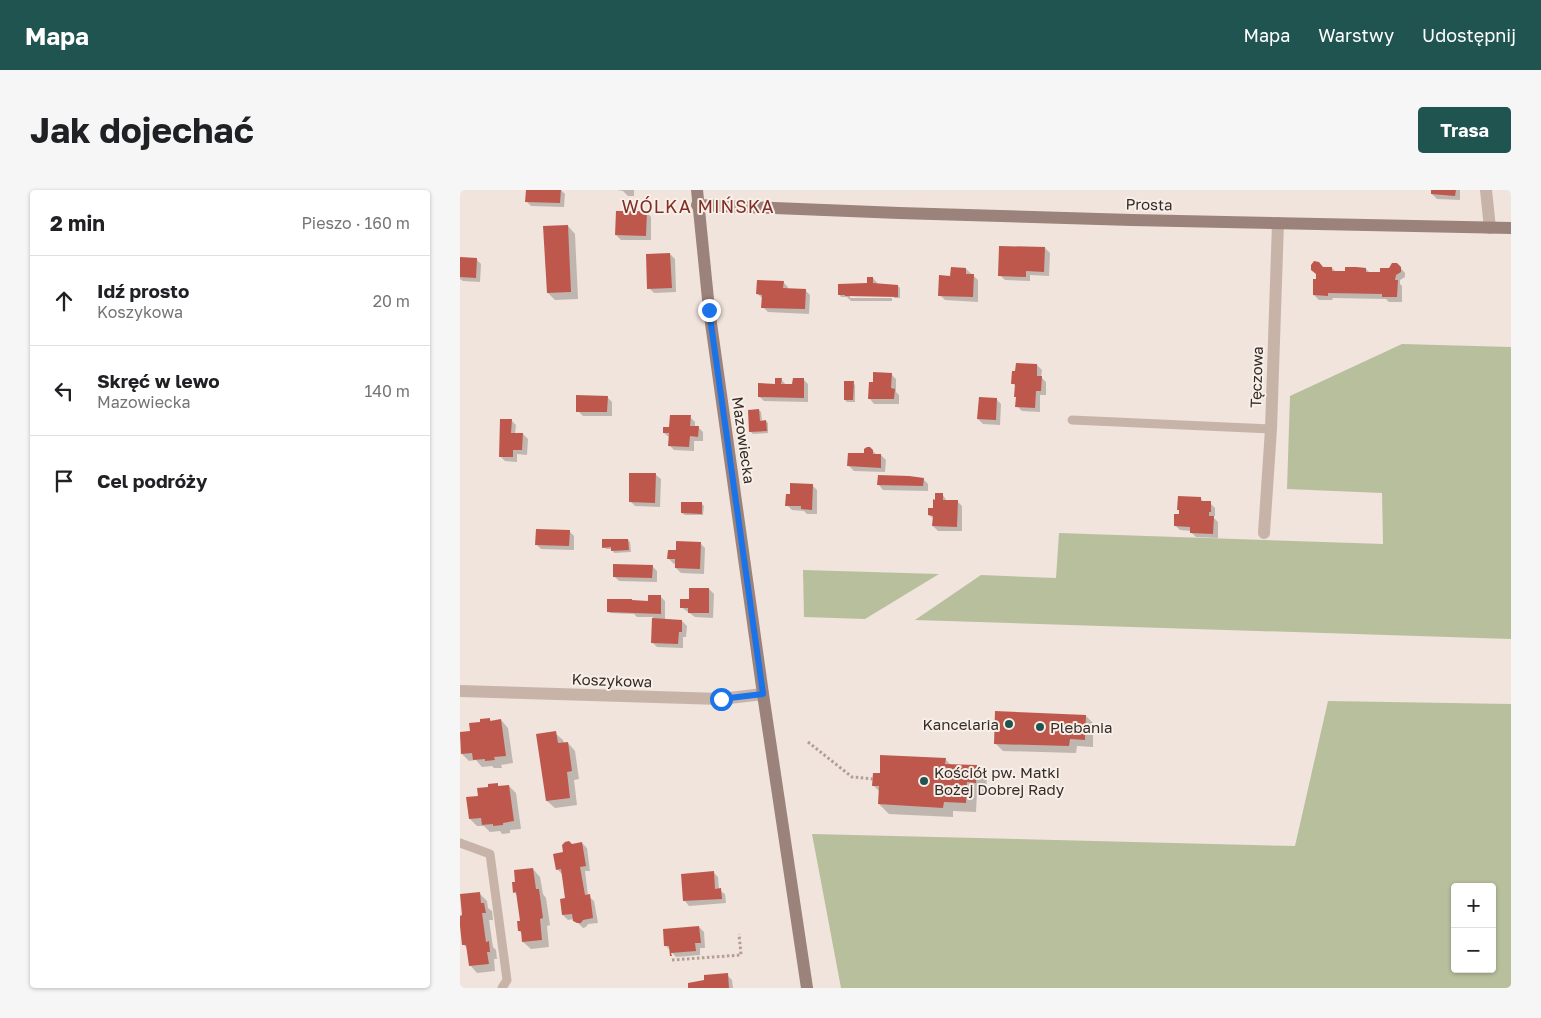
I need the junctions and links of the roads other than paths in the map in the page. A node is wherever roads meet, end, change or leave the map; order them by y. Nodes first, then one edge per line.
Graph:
1 (697, 190) edge
2 (1486, 190) edge
3 (697, 205) junction
4 (1278, 222) junction
5 (1490, 228) junction
6 (1511, 228) edge
7 (1072, 420) dead end
8 (1271, 429) junction
9 (1264, 533) dead end
10 (460, 691) edge
11 (763, 694) junction
12 (460, 843) edge
13 (502, 988) edge
14 (807, 988) edge

1 - 3 street, Mazowiecka
2 - 5 street
3 - 4 street, Prosta
3 - 11 street, Mazowiecka
4 - 5 street, Prosta
4 - 8 street, Tęczowa
5 - 6 street, Prosta
7 - 8 lane
8 - 9 street, Tęczowa
10 - 11 street, Koszykowa
11 - 14 street, Mazowiecka
12 - 13 lane

